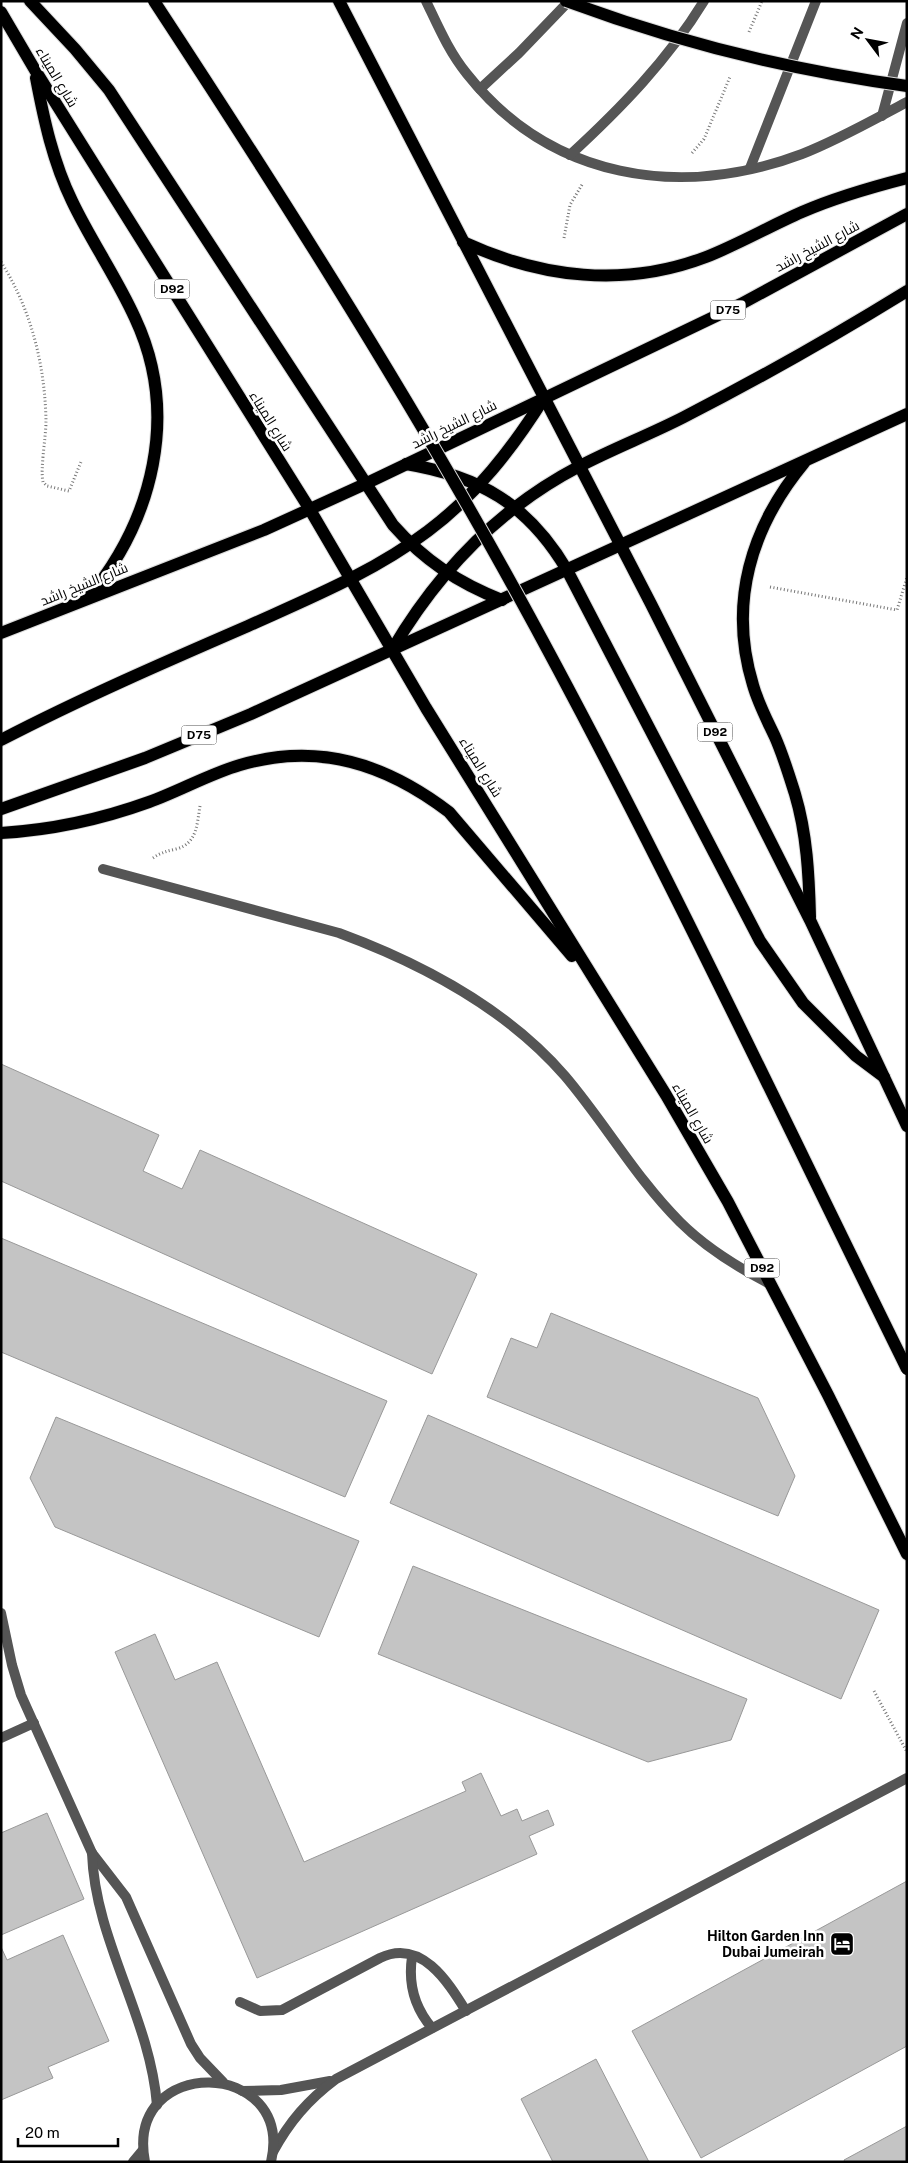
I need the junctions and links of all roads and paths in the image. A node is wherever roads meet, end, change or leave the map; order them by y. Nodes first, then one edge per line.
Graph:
1 (30, 1) edge
2 (154, 1) edge
3 (339, 1) edge
4 (426, 1) edge
5 (567, 1) edge
6 (704, 1) edge
7 (762, 1) edge
8 (816, 1) edge
9 (1, 12) edge
10 (907, 24) edge
11 (746, 38) dead end
12 (35, 70) junction
13 (731, 74) dead end
14 (907, 86) edge
15 (480, 89) junction
16 (907, 102) edge
17 (882, 116) junction
18 (570, 155) junction
19 (685, 157) dead end
20 (600, 166) junction
21 (750, 168) junction
22 (907, 178) edge
23 (907, 214) edge
24 (564, 238) dead end
25 (464, 242) junction
26 (1, 262) edge
27 (907, 291) edge
28 (544, 398) junction
29 (907, 414) edge
30 (808, 460) junction
31 (81, 462) dead end
32 (405, 464) junction
33 (579, 466) junction
34 (364, 484) junction
35 (480, 485) junction
36 (515, 507) junction
37 (309, 508) junction
38 (410, 544) junction
39 (620, 545) junction
40 (566, 570) junction
41 (446, 573) junction
42 (907, 577) edge
43 (350, 579) junction
44 (746, 583) junction
45 (86, 599) junction
46 (502, 600) junction
47 (1, 633) edge
48 (392, 650) junction
49 (1, 740) edge
50 (200, 804) dead end
51 (1, 810) edge
52 (1, 833) edge
53 (103, 869) dead end
54 (138, 879) junction
55 (810, 920) junction
56 (601, 990) junction
57 (886, 1079) junction
58 (907, 1126) edge
59 (770, 1284) junction
60 (907, 1369) edge
61 (907, 1554) edge
62 (1, 1613) edge
63 (3, 1635) edge
64 (874, 1691) dead end
65 (34, 1723) junction
66 (1, 1738) edge
67 (907, 1752) edge
68 (907, 1778) edge
69 (92, 1853) junction
70 (412, 1956) junction
71 (240, 2002) dead end
72 (466, 2011) junction
73 (432, 2028) junction
74 (336, 2079) junction
75 (223, 2082) junction
76 (242, 2091) junction
77 (157, 2104) junction
78 (143, 2150) junction
79 (272, 2157) edge
80 (133, 2162) edge
81 (145, 2162) edge

1 - 34 main road
2 - 60 main road, bridge
3 - 25 main road, D92
4 - 15 street
5 - 14 main road, bridge
5 - 15 street
6 - 18 street
7 - 11 path
8 - 21 street
9 - 12 main road, شارع الميناء / D92
10 - 17 street
12 - 37 main road, شارع الميناء / D92
12 - 45 main road
13 - 19 path
15 - 18 street
16 - 17 street
17 - 21 street
18 - 20 street
20 - 21 street
20 - 24 path
22 - 25 main road
23 - 28 main road, شارع الشيخ راشد / D75
25 - 28 main road, D92
26 - 31 path
27 - 33 main road
28 - 32 main road, شارع الشيخ راشد / D75
28 - 33 main road, D92
28 - 35 main road
29 - 30 main road, D75
30 - 39 main road, D75
30 - 44 main road
32 - 34 main road, شارع الشيخ راشد / D75
32 - 35 main road
33 - 36 main road
33 - 39 main road, D92
34 - 37 main road, شارع الشيخ راشد / D75
34 - 38 main road
35 - 36 main road
35 - 38 main road
36 - 40 main road
36 - 41 main road
37 - 43 main road, شارع الميناء / D92
37 - 45 main road, شارع الشيخ راشد / D75
38 - 41 main road
38 - 43 main road
39 - 40 main road, D75
39 - 55 main road, D92
40 - 46 main road, D75
40 - 57 main road
41 - 46 main road
41 - 48 main road
42 - 44 path
43 - 48 main road, شارع الميناء / D92
43 - 49 main road
44 - 55 main road
45 - 47 main road, شارع الشيخ راشد / D75
46 - 48 main road, D75
48 - 51 main road, D75
48 - 56 main road, شارع الميناء / D92
50 - 54 path
52 - 56 main road
53 - 54 street
54 - 59 street
55 - 57 main road, D92
56 - 59 main road, شارع الميناء / D92
57 - 58 main road, D92
59 - 61 main road, شارع الميناء / D92
62 - 63 street
63 - 65 street
64 - 67 path
65 - 66 street
65 - 69 street
68 - 72 street
69 - 75 street
69 - 77 street
70 - 71 street
70 - 72 street
70 - 73 street
72 - 73 street
73 - 74 street
74 - 76 street
74 - 79 street
75 - 76 street
75 - 77 street
76 - 79 street
77 - 78 street
78 - 80 street
78 - 81 street

